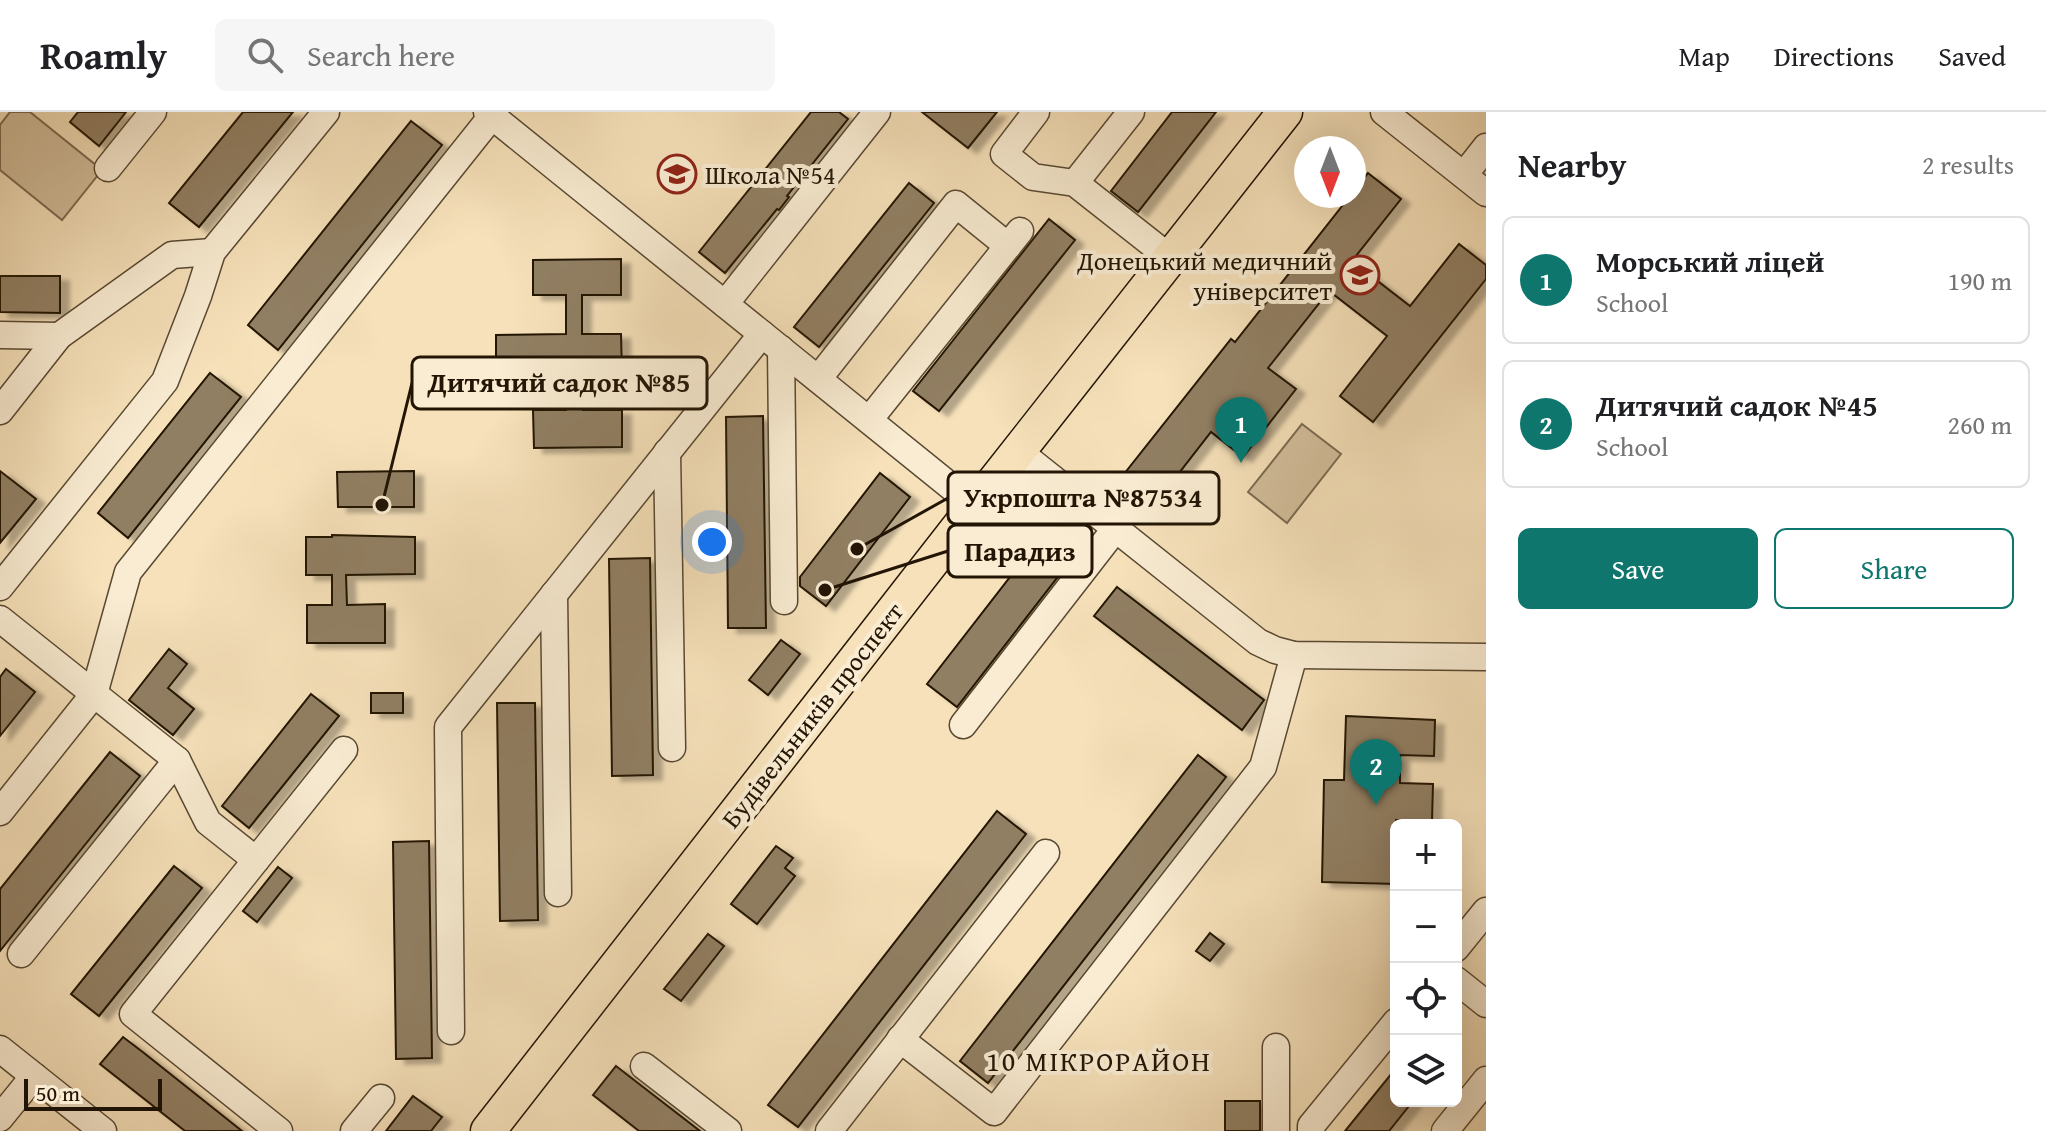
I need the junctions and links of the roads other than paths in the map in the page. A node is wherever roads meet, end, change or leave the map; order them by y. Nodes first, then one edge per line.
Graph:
1 (153, 112) edge
2 (326, 112) edge
3 (877, 112) edge
4 (1036, 112) edge
5 (1285, 112) edge
6 (490, 114) edge
7 (1397, 116) edge
8 (1117, 117) edge
9 (1486, 147) edge
10 (108, 168) dead end
11 (1464, 175) junction
12 (1075, 183) junction
13 (1486, 193) edge
14 (212, 252) junction
15 (1170, 258) junction
16 (725, 304) junction
17 (0, 335) edge
18 (59, 336) junction
19 (771, 341) junction
20 (818, 379) junction
21 (0, 411) edge
22 (869, 420) junction
23 (1018, 451) junction
24 (667, 452) junction
25 (975, 506) junction
26 (1116, 528) junction
27 (0, 587) edge
28 (554, 594) junction
29 (784, 601) dead end
30 (0, 619) edge
31 (1294, 655) junction
32 (1486, 657) edge
33 (94, 694) junction
34 (963, 725) dead end
35 (672, 748) dead end
36 (344, 750) dead end
37 (177, 760) junction
38 (0, 812) edge
39 (1046, 853) dead end
40 (256, 860) junction
41 (558, 893) dead end
42 (1486, 911) edge
43 (1462, 941) edge
44 (21, 954) dead end
45 (1462, 985) edge
46 (1486, 1004) edge
47 (1390, 1029) edge
48 (451, 1031) dead end
49 (900, 1039) junction
50 (1276, 1047) dead end
51 (0, 1049) edge
52 (644, 1066) dead end
53 (34, 1076) junction
54 (1486, 1080) edge
55 (381, 1098) dead end
56 (0, 1118) edge
57 (103, 1131) edge
58 (279, 1131) edge
59 (354, 1131) edge
60 (488, 1131) edge
61 (728, 1131) edge
62 (829, 1131) edge
63 (1276, 1131) edge
64 (1311, 1131) edge
65 (1445, 1131) edge

1 - 10 street
2 - 14 street
3 - 16 street
4 - 12 street
5 - 15 main road, Будівельників проспект
6 - 16 street
6 - 33 street
7 - 11 street
8 - 12 street
9 - 11 street
11 - 13 street
12 - 15 street
14 - 18 street
14 - 27 street
15 - 23 main road, Будівельників проспект
16 - 19 street
17 - 18 street
18 - 21 street
19 - 20 street
19 - 24 street
19 - 29 street
20 - 22 street
20 - 22 street
22 - 25 street
23 - 25 main road, Будівельників проспект
23 - 26 street
24 - 28 street
24 - 35 street
25 - 60 main road, Будівельників проспект
26 - 31 street
26 - 34 street
28 - 41 street
28 - 48 street
30 - 33 street
31 - 32 street
31 - 49 street
33 - 37 street
33 - 38 street
36 - 40 street
37 - 40 street
37 - 44 street
39 - 49 street
40 - 58 street
42 - 43 street
45 - 46 street
47 - 64 street
49 - 62 street
50 - 63 street
51 - 53 street
52 - 61 street
53 - 56 street
53 - 57 street
54 - 65 street
55 - 59 street

